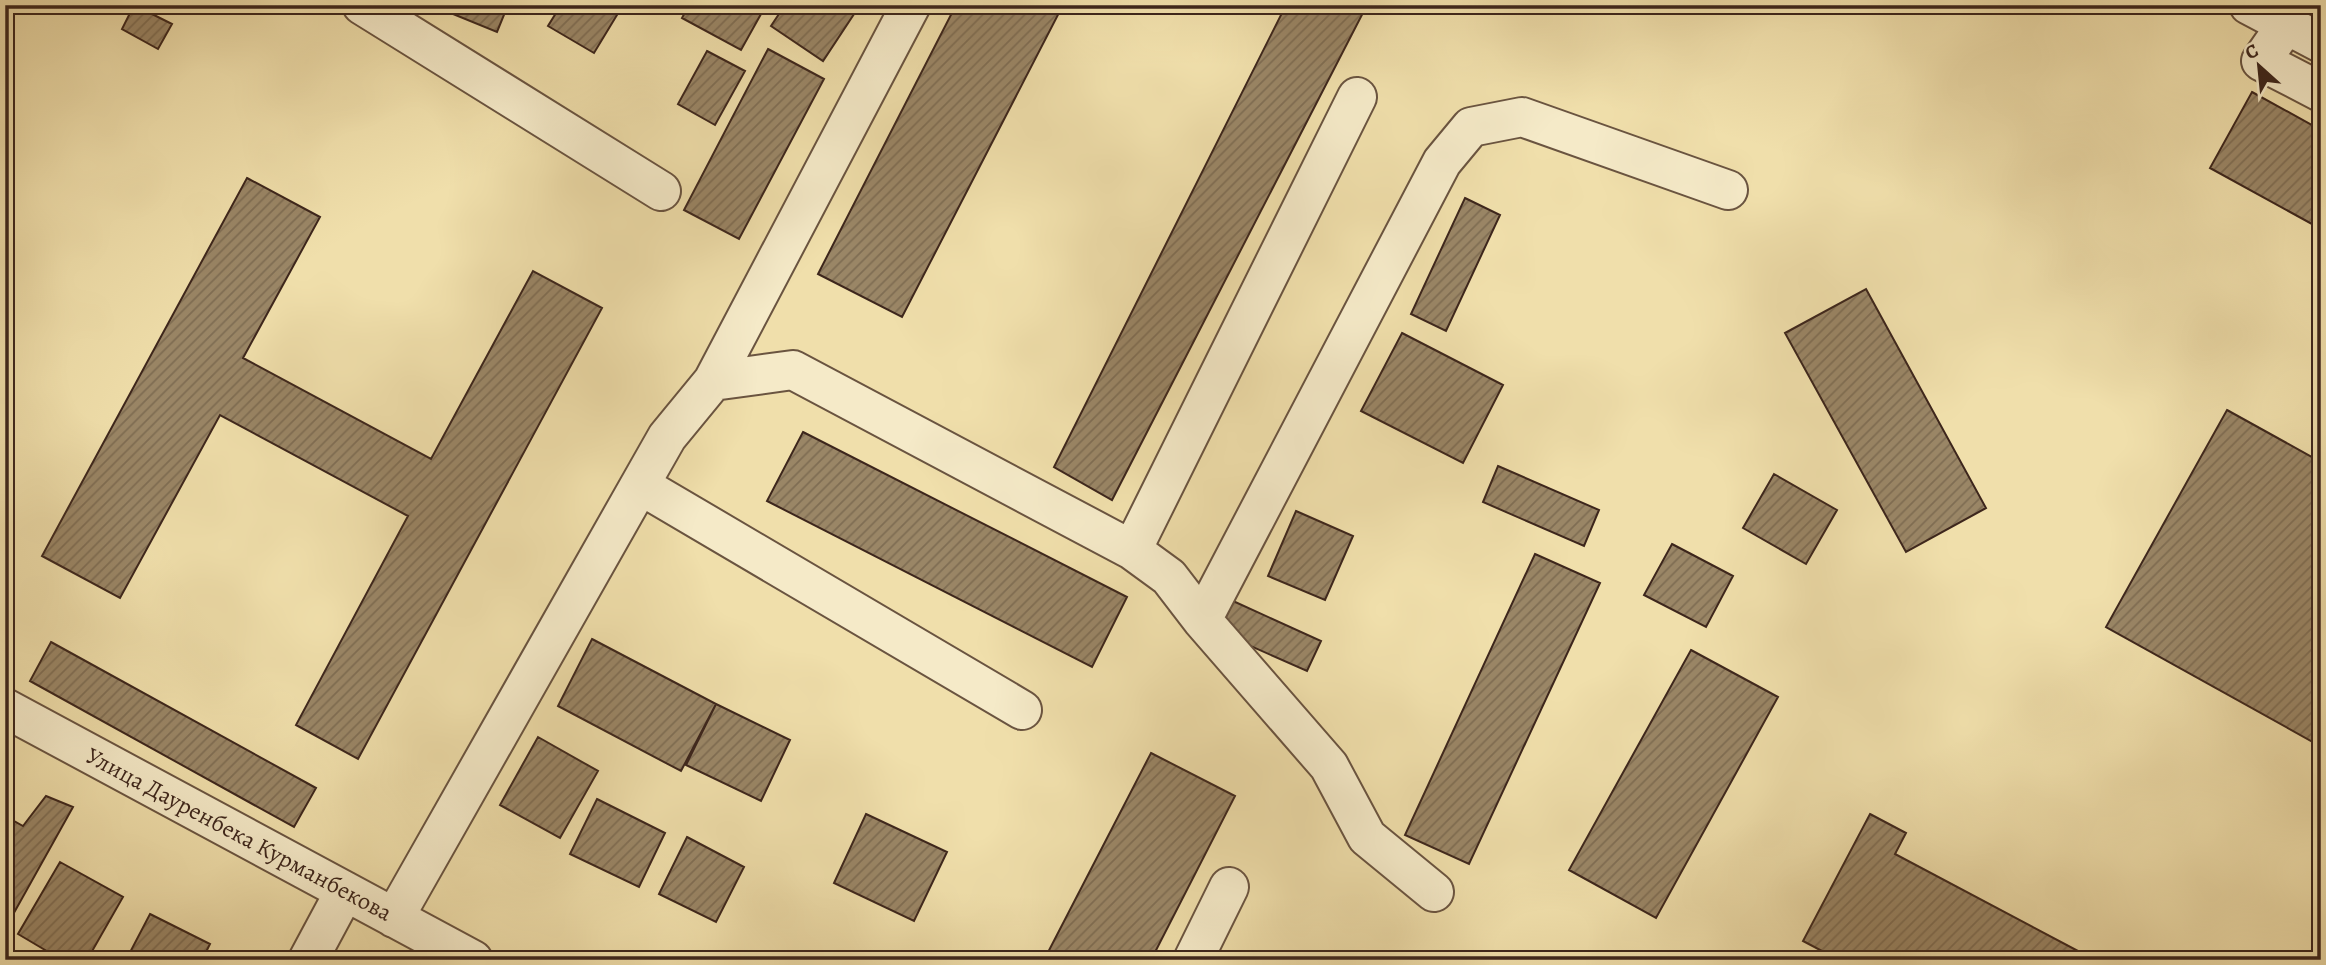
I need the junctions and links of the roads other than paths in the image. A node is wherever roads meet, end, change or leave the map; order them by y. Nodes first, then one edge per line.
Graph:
1 (362, 5) edge
2 (911, 5) edge
3 (2249, 5) edge
4 (2286, 25) junction
5 (2321, 43) edge
6 (2321, 92) edge
7 (1357, 97) dead end
8 (1728, 190) dead end
9 (661, 191) dead end
10 (713, 380) junction
11 (640, 485) junction
12 (1132, 550) junction
13 (1202, 620) junction
14 (5, 708) edge
15 (1023, 710) dead end
16 (1229, 887) dead end
17 (345, 891) junction
18 (1434, 892) dead end
19 (394, 918) junction
20 (308, 960) edge
21 (473, 960) edge
22 (1193, 960) edge

1 - 9 street
2 - 10 street
3 - 4 street
4 - 5 street
4 - 6 street
7 - 12 street
8 - 13 street
10 - 11 street
10 - 12 street
11 - 15 street
11 - 19 street
12 - 13 street
13 - 18 street
14 - 17 street, Улица Дауренбека Курманбекова
16 - 22 street
17 - 19 street, Улица Дауренбека Курманбекова
17 - 20 street
19 - 21 street, Улица Дауренбека Курманбекова

